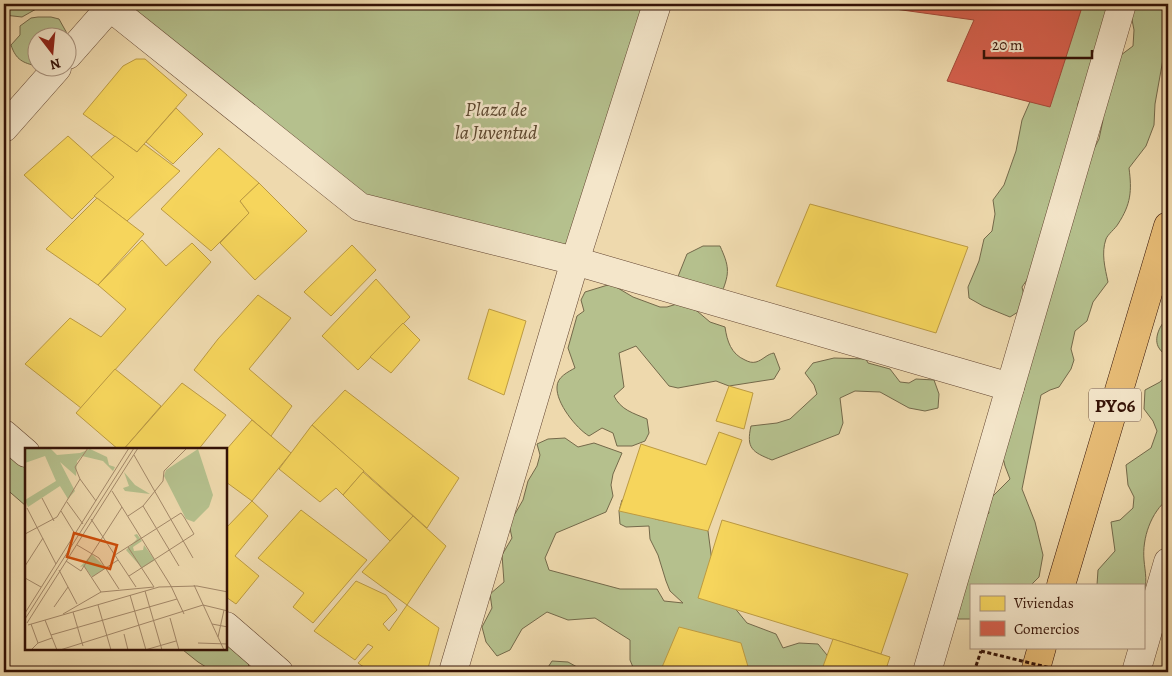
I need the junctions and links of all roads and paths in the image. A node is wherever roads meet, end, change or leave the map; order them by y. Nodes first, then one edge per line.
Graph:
1 (657, 4) edge
2 (1122, 4) edge
3 (109, 5) edge
4 (78, 43) edge
5 (48, 78) edge
6 (4, 128) edge
7 (1168, 226) edge
8 (575, 261) junction
9 (1010, 387) junction
10 (4, 434) edge
11 (25, 452) edge
12 (1168, 562) edge
13 (1061, 584) edge
14 (228, 628) edge
15 (1042, 648) edge
16 (1146, 667) edge
17 (279, 672) edge
18 (453, 672) edge
19 (927, 672) edge
20 (974, 672) edge
21 (1035, 672) edge
22 (1067, 672) edge

1 - 8 street
2 - 9 street
3 - 4 street
3 - 8 street
5 - 6 street
7 - 13 highway, PY06
8 - 9 street
8 - 18 street
9 - 19 street
10 - 11 street
12 - 16 street
14 - 17 street
15 - 21 highway
20 - 22 path, bridge

